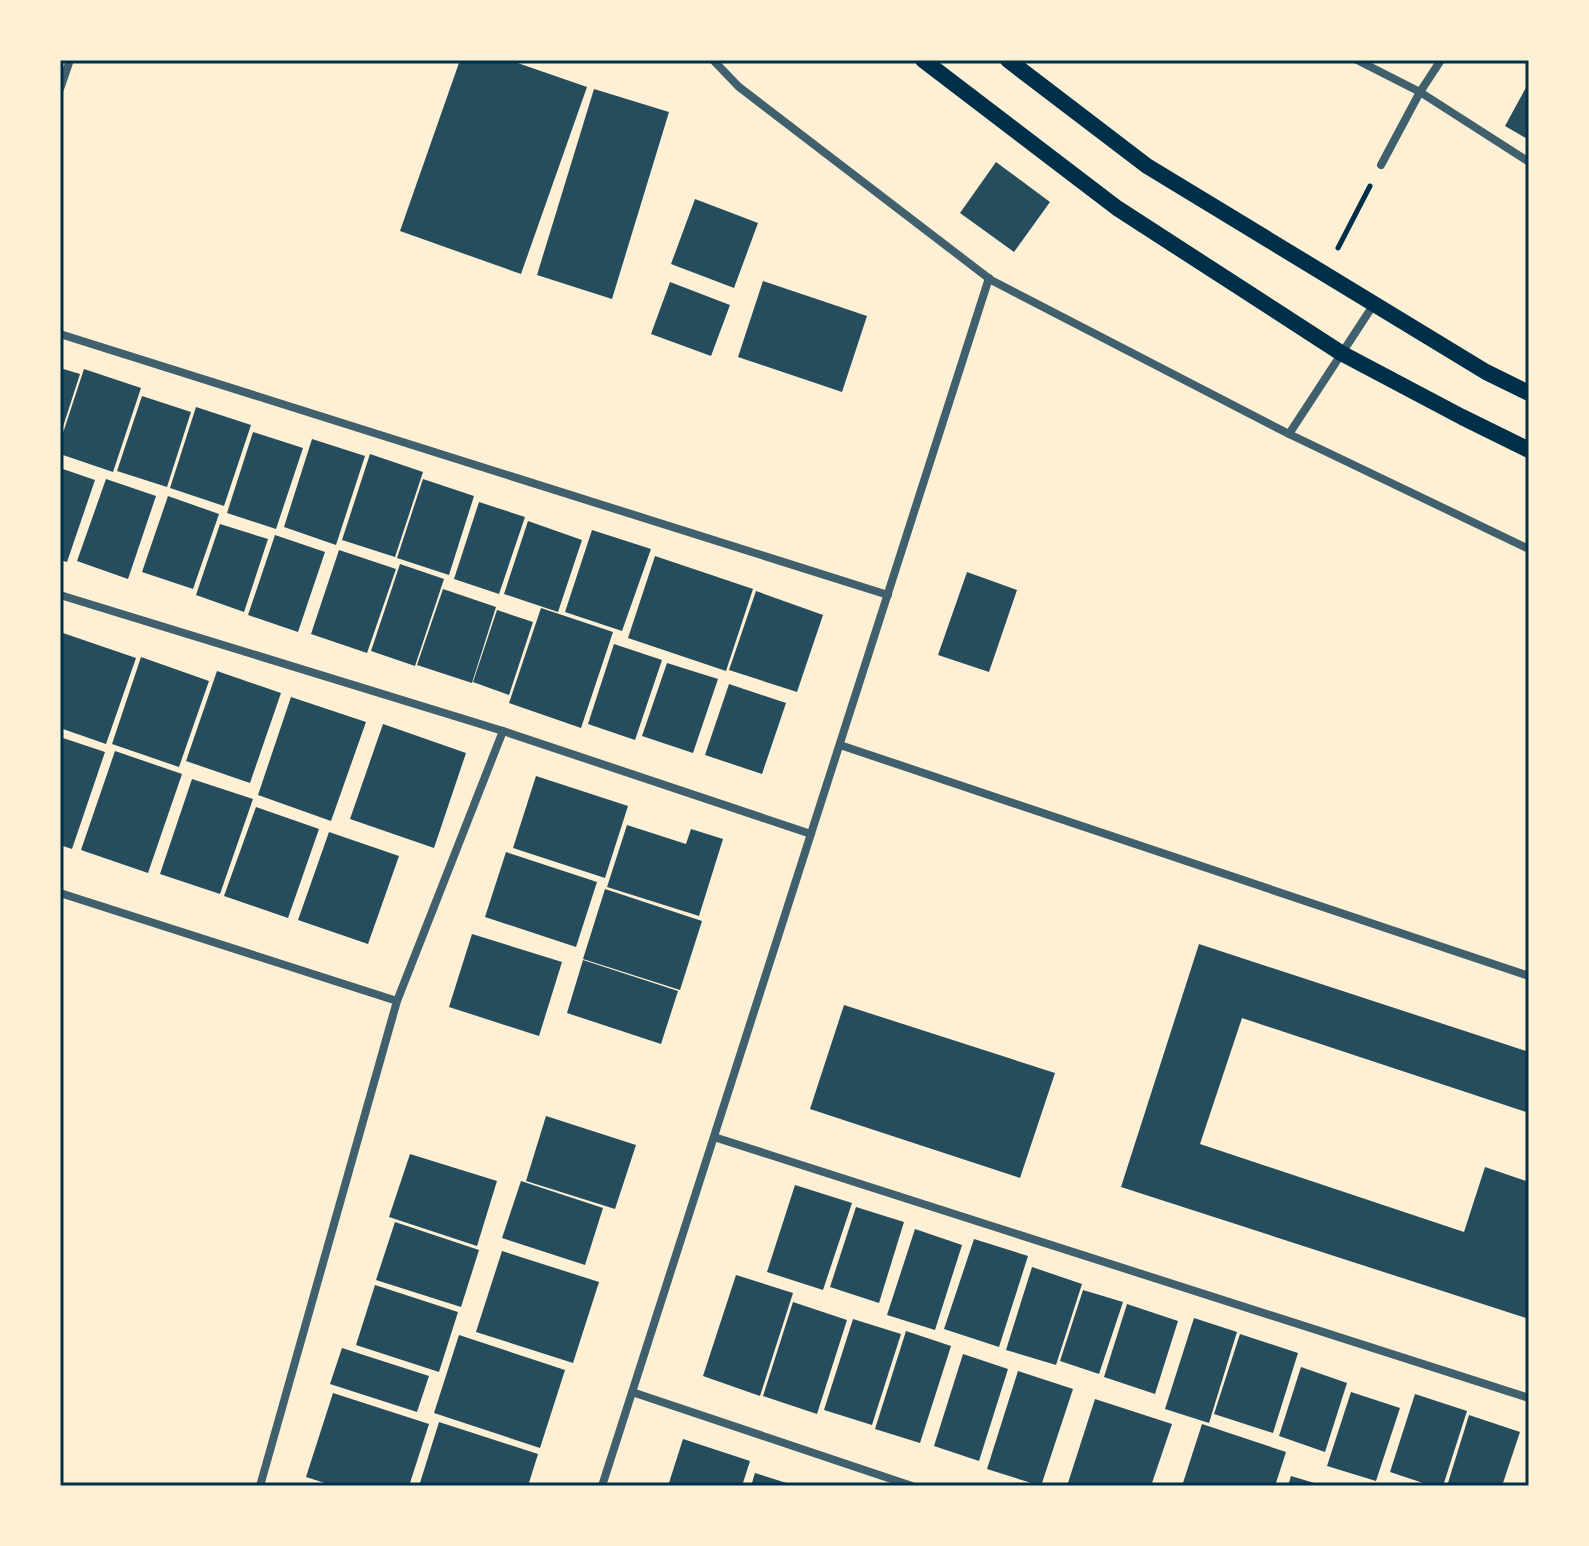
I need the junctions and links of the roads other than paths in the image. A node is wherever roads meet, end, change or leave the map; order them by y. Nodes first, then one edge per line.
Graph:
1 (70, 60) edge
2 (713, 60) edge
3 (923, 60) edge
4 (1008, 60) edge
5 (1357, 60) edge
6 (1441, 60) edge
7 (60, 89) edge
8 (1420, 92) junction
9 (1529, 162) edge
10 (1381, 165) road end
11 (989, 278) junction
12 (1374, 304) junction
13 (60, 334) edge
14 (1341, 353) junction
15 (1529, 393) edge
16 (1289, 434) junction
17 (1529, 450) edge
18 (1529, 549) edge
19 (60, 595) edge
20 (888, 595) junction
21 (503, 731) junction
22 (840, 745) junction
23 (811, 834) junction
24 (60, 893) edge
25 (1529, 976) edge
26 (397, 1001) junction
27 (714, 1137) junction
28 (632, 1392) junction
29 (1529, 1398) edge
30 (260, 1486) edge
31 (602, 1486) edge
32 (912, 1486) edge

1 - 7 street
2 - 11 street
3 - 14 main road
4 - 12 main road
5 - 8 street
6 - 8 street
8 - 9 street
8 - 10 street
11 - 16 street
11 - 20 street
12 - 14 street
12 - 15 main road
13 - 20 street
14 - 16 street
14 - 17 main road
16 - 18 street
19 - 21 street
20 - 22 street
21 - 23 street
21 - 26 street
22 - 23 street
22 - 25 street
23 - 27 street
24 - 26 street
26 - 30 street
27 - 28 street
27 - 29 street
28 - 31 street
28 - 32 street

